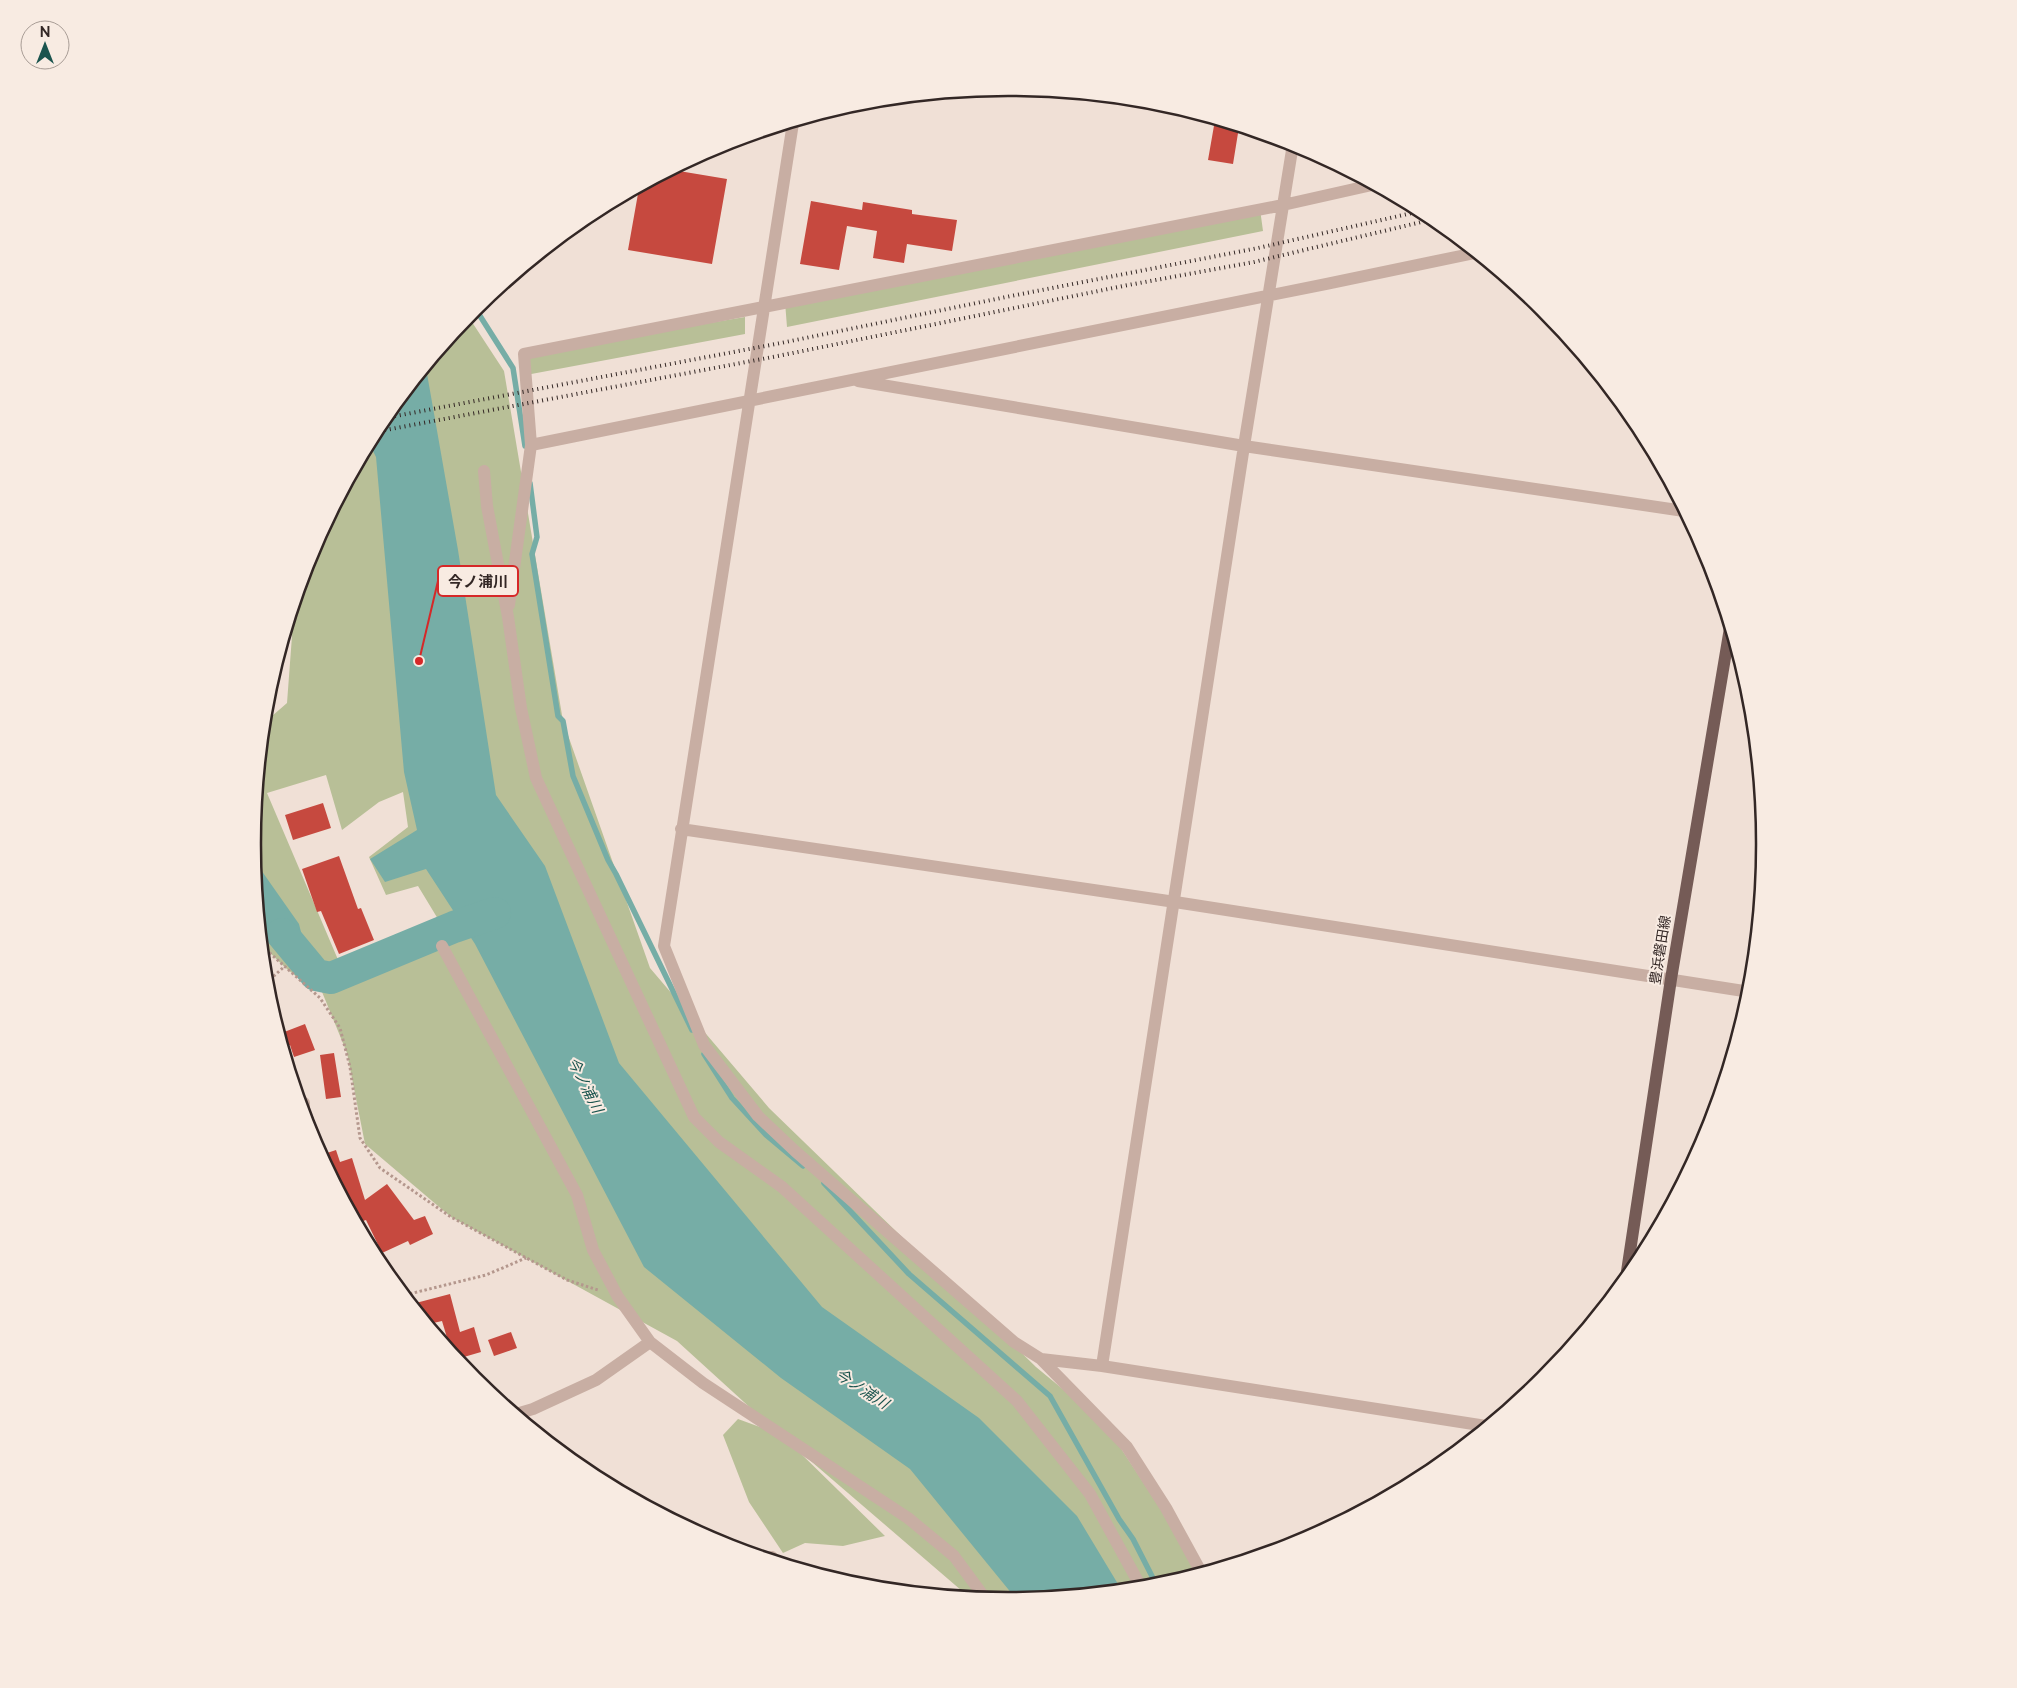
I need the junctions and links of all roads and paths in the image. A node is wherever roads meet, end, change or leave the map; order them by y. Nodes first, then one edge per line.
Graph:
1 (792, 129) edge
2 (1292, 152) edge
3 (1364, 187) edge
4 (1283, 204) junction
5 (1468, 254) edge
6 (1268, 297) junction
7 (764, 306) junction
8 (850, 379) junction
9 (750, 399) junction
10 (531, 444) junction
11 (1244, 446) junction
12 (484, 471) dead end
13 (1677, 510) edge
14 (508, 617) junction
15 (1728, 640) edge
16 (681, 830) junction
17 (1175, 902) junction
18 (442, 946) dead end
19 (269, 952) edge
20 (285, 966) junction
21 (273, 977) edge
22 (1671, 979) junction
23 (1742, 991) edge
24 (526, 1258) junction
25 (1629, 1261) edge
26 (411, 1293) edge
27 (618, 1297) junction
28 (650, 1342) junction
29 (1041, 1358) junction
30 (1102, 1366) junction
31 (522, 1412) edge
32 (1479, 1425) edge
33 (1198, 1567) edge
34 (1138, 1580) edge
35 (980, 1591) edge

1 - 7 street
2 - 4 street
3 - 4 street
4 - 6 street
4 - 7 street
5 - 6 street
6 - 8 street
6 - 11 street
7 - 9 street
7 - 10 street
8 - 9 street
8 - 11 street
9 - 10 street
9 - 16 street
10 - 14 street
11 - 13 street
11 - 17 street
12 - 14 street
14 - 34 street
15 - 22 main road, 豊浜磐田線
16 - 17 street
16 - 29 street
17 - 22 street
17 - 30 street
18 - 27 street
19 - 20 path
20 - 21 path
20 - 24 path
22 - 23 street
22 - 25 main road, 豊浜磐田線
24 - 26 path
24 - 27 path
27 - 28 street
28 - 31 street
28 - 35 street
29 - 30 street
29 - 33 street
30 - 32 street

